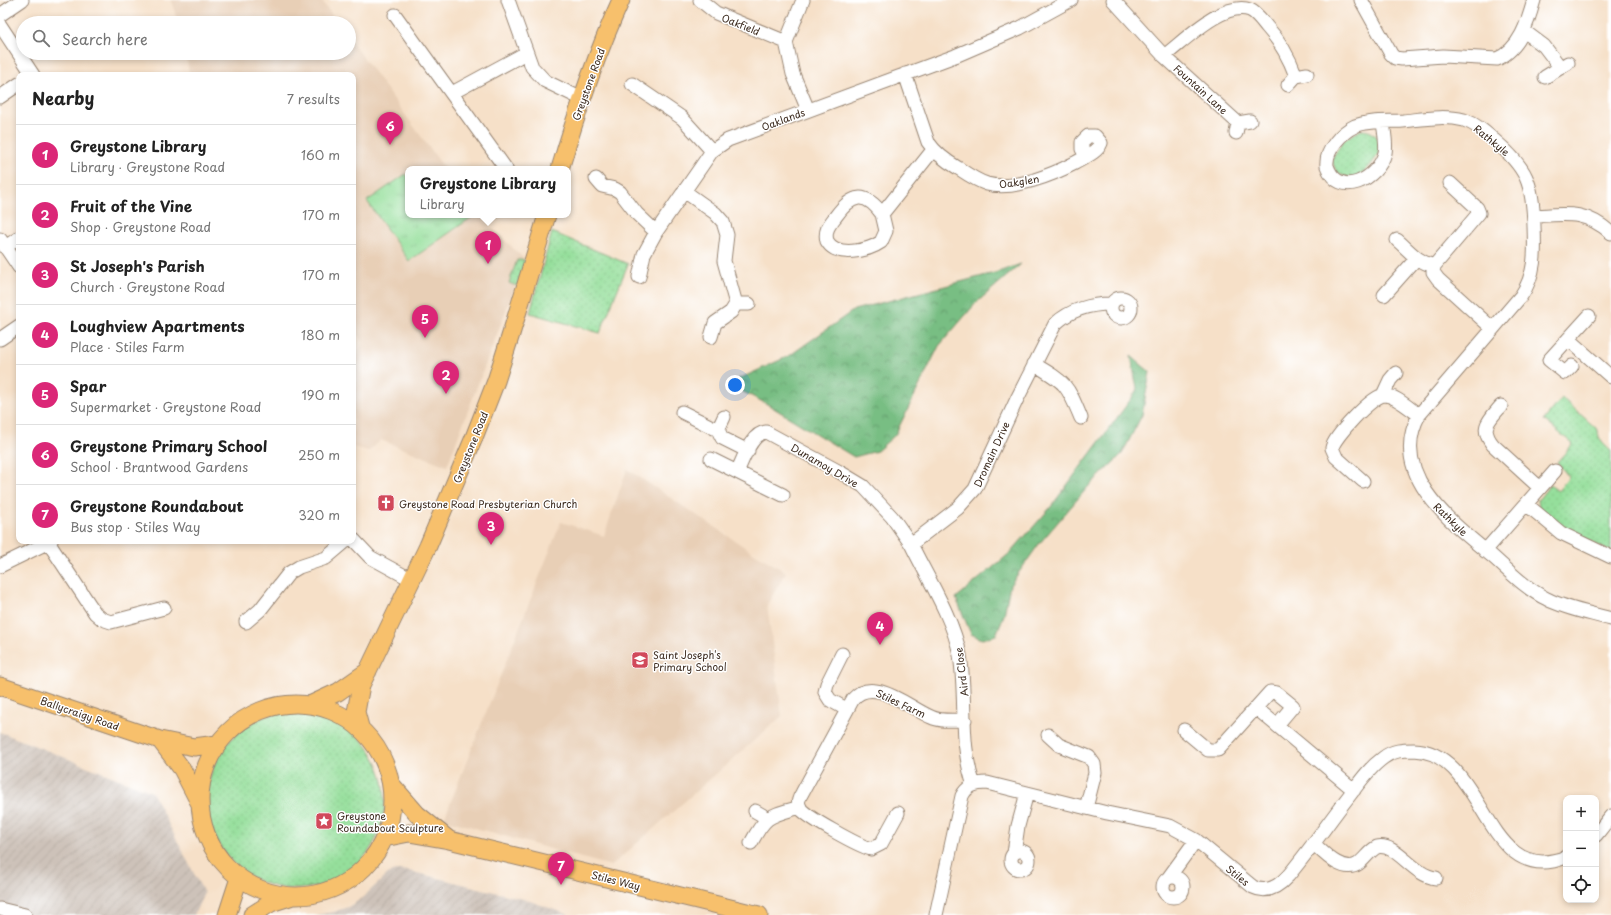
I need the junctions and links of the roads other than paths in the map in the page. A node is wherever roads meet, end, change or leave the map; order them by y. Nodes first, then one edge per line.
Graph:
1 (22, 0) edge
2 (508, 0) edge
3 (621, 0) edge
4 (700, 0) edge
5 (803, 0) edge
6 (1071, 0) edge
7 (1113, 0) edge
8 (1361, 0) edge
9 (1534, 0) edge
10 (0, 15) edge
11 (395, 15) dead end
12 (0, 25) edge
13 (1524, 31) junction
14 (786, 42) junction
15 (16, 49) edge
16 (526, 53) junction
17 (1164, 56) junction
18 (23, 60) edge
19 (31, 72) edge
20 (905, 74) junction
21 (1545, 77) dead end
22 (1297, 78) dead end
23 (631, 83) dead end
24 (16, 86) edge
25 (452, 93) junction
26 (0, 97) edge
27 (582, 99) junction
28 (808, 110) junction
29 (1383, 122) junction
30 (1241, 126) dead end
31 (933, 150) junction
32 (712, 151) junction
33 (1086, 156) dead end
34 (504, 166) edge
35 (561, 166) edge
36 (1450, 183) dead end
37 (598, 187) dead end
38 (684, 191) junction
39 (882, 214) junction
40 (1534, 216) junction
41 (546, 218) edge
42 (656, 232) junction
43 (1611, 233) edge
44 (16, 239) edge
45 (1397, 240) dead end
46 (3, 243) edge
47 (1416, 259) junction
48 (16, 262) edge
49 (1434, 266) junction
50 (639, 277) dead end
51 (1384, 295) dead end
52 (1111, 304) dead end
53 (1589, 316) dead end
54 (16, 328) edge
55 (1493, 329) junction
56 (711, 337) dead end
57 (0, 339) edge
58 (1568, 339) junction
59 (1034, 364) junction
60 (1572, 366) dead end
61 (1396, 373) dead end
62 (1611, 377) edge
63 (1383, 395) junction
64 (1501, 406) dead end
65 (682, 412) dead end
66 (1419, 415) junction
67 (724, 416) dead end
68 (1081, 418) dead end
69 (718, 430) junction
70 (748, 450) junction
71 (711, 459) dead end
72 (1555, 471) dead end
73 (737, 472) junction
74 (1363, 481) dead end
75 (1540, 488) junction
76 (783, 495) dead end
77 (1526, 504) junction
78 (356, 542) edge
79 (46, 544) edge
80 (51, 544) edge
81 (342, 544) edge
82 (911, 544) junction
83 (1485, 551) junction
84 (1611, 557) edge
85 (0, 566) edge
86 (412, 580) junction
87 (164, 608) dead end
88 (1611, 619) edge
89 (246, 622) dead end
90 (842, 654) dead end
91 (368, 670) junction
92 (0, 686) edge
93 (312, 704) junction
94 (1256, 708) junction
95 (846, 709) junction
96 (965, 720) junction
97 (1277, 725) junction
98 (360, 727) junction
99 (1184, 730) dead end
100 (1048, 735) dead end
101 (160, 740) junction
102 (217, 744) junction
103 (391, 784) junction
104 (974, 785) junction
105 (1354, 790) junction
106 (1027, 793) junction
107 (199, 802) junction
108 (800, 807) junction
109 (1086, 808) junction
110 (898, 813) dead end
111 (1611, 816) edge
112 (1599, 831) edge
113 (384, 838) junction
114 (449, 840) junction
115 (1196, 840) junction
116 (751, 843) dead end
117 (1312, 843) junction
118 (1014, 853) dead end
119 (1563, 858) edge
120 (1169, 877) dead end
121 (239, 878) junction
122 (1436, 878) dead end
123 (292, 896) junction
124 (0, 909) edge
125 (935, 914) edge
126 (25, 915) edge
127 (227, 915) edge
128 (252, 915) edge
129 (759, 915) edge

1 - 10 street
2 - 16 street
3 - 27 main road, Greystone Road
4 - 14 street, Oakfield
5 - 14 street
6 - 20 street
7 - 17 street, Fountain Lane
8 - 13 street
9 - 13 street
11 - 25 street
12 - 15 street
13 - 21 street
14 - 28 street
16 - 25 street
16 - 27 street
17 - 22 street, Fountain Lane
17 - 30 street, Fountain Lane
18 - 19 street
20 - 28 street, Oaklands
20 - 31 street, Oakglen
23 - 32 street
24 - 26 street
25 - 34 street
27 - 35 main road, Greystone Road
28 - 32 street, Oaklands
29 - 29 street, Rathkyle
29 - 40 street, Rathkyle
31 - 33 street, Oakglen
31 - 39 street
32 - 38 street, Oaklands
36 - 49 street
37 - 42 street
38 - 42 street, Oaklands
38 - 56 street
39 - 39 street
40 - 43 street
40 - 55 street, Rathkyle
41 - 86 main road, Greystone Road
42 - 50 street, Oaklands
44 - 46 street
45 - 47 street
46 - 48 street
47 - 49 street
47 - 51 street
49 - 55 street
52 - 59 street, Dromain Drive
53 - 58 street
54 - 57 street
55 - 66 street, Rathkyle
58 - 60 street
58 - 62 street
59 - 68 street
59 - 82 street, Dromain Drive
61 - 63 street
63 - 66 street
63 - 74 street
64 - 75 street
65 - 69 street
66 - 83 street, Rathkyle
67 - 69 street
69 - 70 street
70 - 73 street, Dunamoy Drive
70 - 82 street, Dunamoy Drive
71 - 73 street
72 - 75 street
73 - 76 street
75 - 77 street
77 - 83 street
77 - 84 street
78 - 86 street
79 - 85 street
80 - 87 street
81 - 89 street
82 - 96 street, Aird Close
83 - 88 street, Rathkyle
86 - 91 main road, Greystone Road
90 - 95 street
91 - 93 main road, Greystone Road
91 - 98 main road, Greystone Road
92 - 101 main road, Ballycraigy Road
93 - 98 main road
93 - 102 main road
94 - 97 street
94 - 97 street
94 - 99 street
95 - 96 street, Stiles Farm
95 - 108 street, Stiles Farm
96 - 104 street, Aird Close
97 - 105 street
98 - 103 main road
100 - 109 street
101 - 102 main road, Ballycraigy Road
101 - 107 main road
102 - 107 main road
103 - 113 main road
103 - 114 main road, Stiles Way
104 - 106 street, Stiles
104 - 125 street
105 - 117 street, Stiles
105 - 119 street, Stiles
106 - 109 street, Stiles
106 - 118 street
107 - 121 main road
108 - 110 street
108 - 116 street
109 - 115 street, Stiles
111 - 112 street
113 - 114 main road, Stiles Way
113 - 123 main road
114 - 129 main road, Stiles Way
115 - 117 street, Stiles
115 - 120 street
117 - 122 street
121 - 123 main road
121 - 127 main road
123 - 128 main road
124 - 126 street

